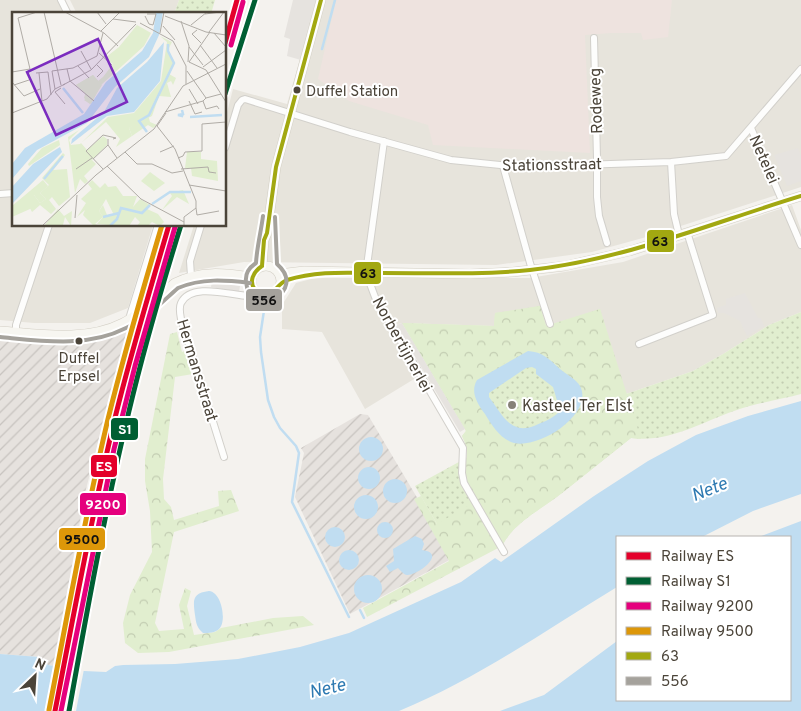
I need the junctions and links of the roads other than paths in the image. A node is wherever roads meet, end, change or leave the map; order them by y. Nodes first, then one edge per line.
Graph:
1 (61, 0) edge
2 (321, 0) edge
3 (67, 12) edge
4 (594, 38) dead end
5 (801, 69) edge
6 (291, 112) junction
7 (751, 128) junction
8 (384, 141) junction
9 (226, 145) edge
10 (671, 162) junction
11 (597, 163) junction
12 (503, 166) junction
13 (801, 196) edge
14 (784, 201) junction
15 (49, 226) edge
16 (158, 226) edge
17 (201, 226) edge
18 (683, 234) junction
19 (607, 243) dead end
20 (801, 246) edge
21 (267, 267) junction
22 (532, 270) junction
23 (366, 273) junction
24 (191, 276) junction
25 (251, 277) junction
26 (280, 279) junction
27 (256, 291) junction
28 (129, 319) junction
29 (550, 324) dead end
30 (0, 331) edge
31 (16, 332) junction
32 (639, 344) dead end
33 (224, 458) dead end
34 (504, 552) dead end

1 - 3 street
2 - 6 street
4 - 11 street, Rodeweg
5 - 7 street, Stationsstraat
6 - 8 street, Stationsstraat
6 - 9 street, Stationsstraat
6 - 21 street
7 - 10 street, Stationsstraat
7 - 14 street, Netelei
8 - 12 street, Stationsstraat
8 - 23 street, Norbertijnerlei
10 - 11 street, Stationsstraat
10 - 18 street
11 - 12 street, Stationsstraat
11 - 19 street, Rodeweg
12 - 22 street
13 - 14 street
14 - 18 street
14 - 20 street, Netelei
15 - 31 street
16 - 28 street
17 - 24 street
18 - 22 street
18 - 32 street
21 - 25 street
21 - 26 street
22 - 23 street
22 - 29 street
23 - 26 street
23 - 34 street, Norbertijnerlei
24 - 25 street
24 - 28 street
25 - 27 street
26 - 27 street
27 - 33 street, Hermansstraat
28 - 31 street
30 - 31 street

